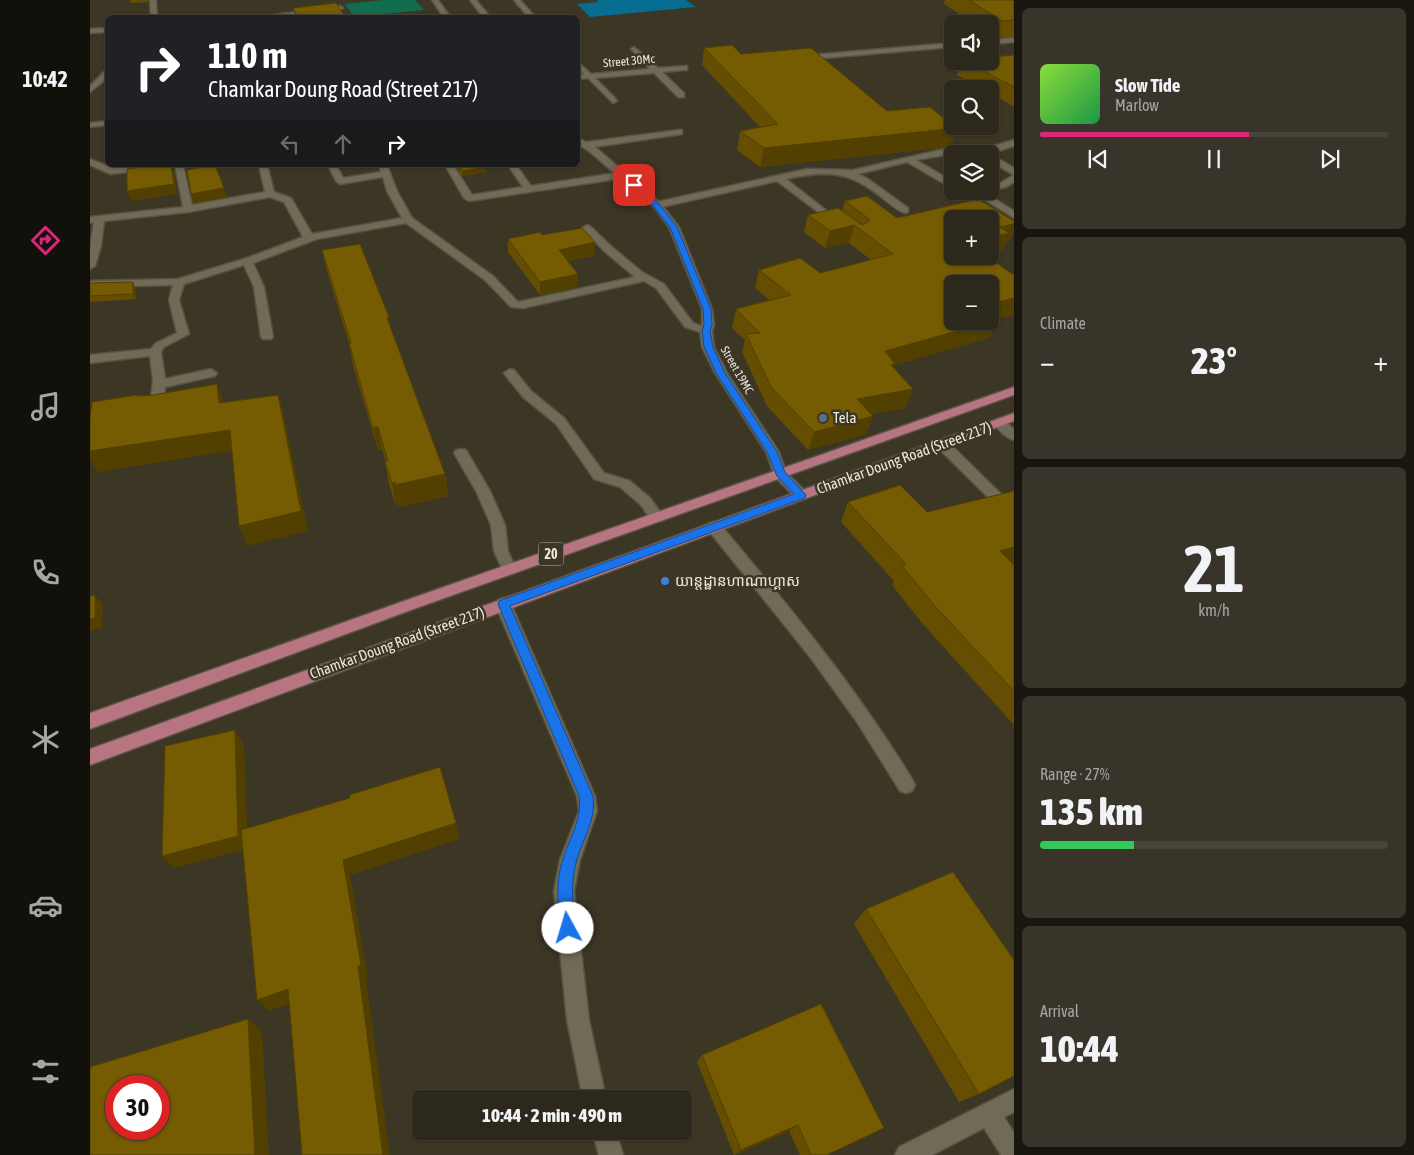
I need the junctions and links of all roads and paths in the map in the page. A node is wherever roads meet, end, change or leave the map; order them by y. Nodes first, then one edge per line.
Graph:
1 (153, 0) edge
2 (334, 0) edge
3 (434, 0) edge
4 (473, 0) edge
5 (517, 0) edge
6 (154, 15) edge
7 (285, 15) edge
8 (446, 15) edge
9 (486, 15) edge
10 (530, 15) edge
11 (105, 30) edge
12 (90, 31) edge
13 (1014, 40) edge
14 (999, 41) edge
15 (944, 46) edge
16 (634, 49) dead end
17 (790, 58) edge
18 (580, 66) edge
19 (684, 68) dead end
20 (657, 70) junction
21 (105, 76) edge
22 (589, 76) junction
23 (580, 77) edge
24 (105, 85) edge
25 (92, 87) edge
26 (681, 95) dead end
27 (613, 101) dead end
28 (105, 123) edge
29 (90, 125) edge
30 (679, 132) dead end
31 (582, 143) edge
32 (1014, 143) edge
33 (999, 149) edge
34 (944, 153) edge
35 (910, 160) junction
36 (90, 162) edge
37 (999, 162) edge
38 (131, 167) edge
39 (179, 167) edge
40 (264, 167) edge
41 (333, 167) edge
42 (450, 167) edge
43 (513, 167) edge
44 (118, 168) edge
45 (385, 170) edge
46 (1014, 172) edge
47 (850, 174) junction
48 (623, 175) junction
49 (1014, 178) edge
50 (780, 179) junction
51 (944, 180) edge
52 (999, 186) edge
53 (529, 189) junction
54 (271, 194) junction
55 (990, 200) edge
56 (657, 206) junction
57 (188, 209) junction
58 (906, 210) dead end
59 (1014, 216) edge
60 (95, 220) edge
61 (408, 220) junction
62 (587, 228) dead end
63 (849, 232) edge
64 (309, 238) junction
65 (247, 261) junction
66 (90, 266) edge
67 (644, 278) junction
68 (179, 282) junction
69 (90, 284) edge
70 (706, 331) junction
71 (267, 337) dead end
72 (155, 352) junction
73 (90, 359) edge
74 (510, 373) dead end
75 (211, 374) dead end
76 (160, 384) junction
77 (1014, 391) edge
78 (170, 409) edge
79 (1007, 420) edge
80 (1014, 436) edge
81 (942, 444) junction
82 (461, 453) dead end
83 (780, 474) junction
84 (801, 495) junction
85 (1014, 506) edge
86 (657, 517) junction
87 (714, 527) junction
88 (509, 570) junction
89 (503, 604) junction
90 (90, 721) edge
91 (90, 757) edge
92 (906, 785) dead end
93 (593, 1090) edge
94 (1014, 1100) edge
95 (988, 1113) junction
96 (607, 1140) edge
97 (1014, 1154) edge
98 (611, 1155) edge
99 (907, 1155) edge

1 - 6 street
2 - 7 street
3 - 8 street
4 - 9 street
5 - 10 street
11 - 12 street
13 - 14 street
15 - 17 street
16 - 20 street
18 - 22 street
19 - 20 street, Street 30Mc
20 - 22 street, Street 30Mc
20 - 26 street
21 - 25 street
22 - 23 street, Street 30Mc
22 - 27 street
24 - 25 street
28 - 29 street
30 - 31 street
31 - 48 street, Street 19MC
32 - 33 street
34 - 35 street
35 - 47 street
35 - 51 street
36 - 44 street
37 - 46 street
38 - 44 street
39 - 57 street
40 - 54 street
41 - 45 street
42 - 53 street
43 - 53 street
45 - 61 street
47 - 50 street
47 - 58 street
48 - 53 street
48 - 56 street, Street 19MC
49 - 52 street
50 - 56 street
50 - 63 street
54 - 57 street
54 - 64 street
55 - 59 street
56 - 70 street, Street 19MC
57 - 60 street
60 - 66 street
61 - 64 street
61 - 67 street
62 - 67 street
64 - 65 street
65 - 68 street
65 - 71 street
67 - 70 street
68 - 69 street
68 - 72 street
70 - 83 street, Street 19MC
72 - 73 street
72 - 76 street
74 - 86 street
75 - 76 street
76 - 78 street
77 - 83 main road, Chamkar Doung Road (Street 217) / 20
79 - 80 street
79 - 81 main road, Chamkar Doung Road (Street 217) / 20
81 - 84 main road, Chamkar Doung Road (Street 217) / 20
81 - 85 street
82 - 88 street
83 - 84 street, Street 19MC
83 - 86 main road, Chamkar Doung Road (Street 217) / 20
84 - 87 main road, Chamkar Doung Road (Street 217) / 20
86 - 88 main road, Chamkar Doung Road (Street 217) / 20
87 - 89 main road, Chamkar Doung Road (Street 217) / 20
87 - 92 street
88 - 90 main road, Chamkar Doung Road (Street 217) / 20
89 - 91 main road, Chamkar Doung Road (Street 217) / 20
89 - 93 street
94 - 95 street
95 - 97 street
95 - 99 street
96 - 98 street

